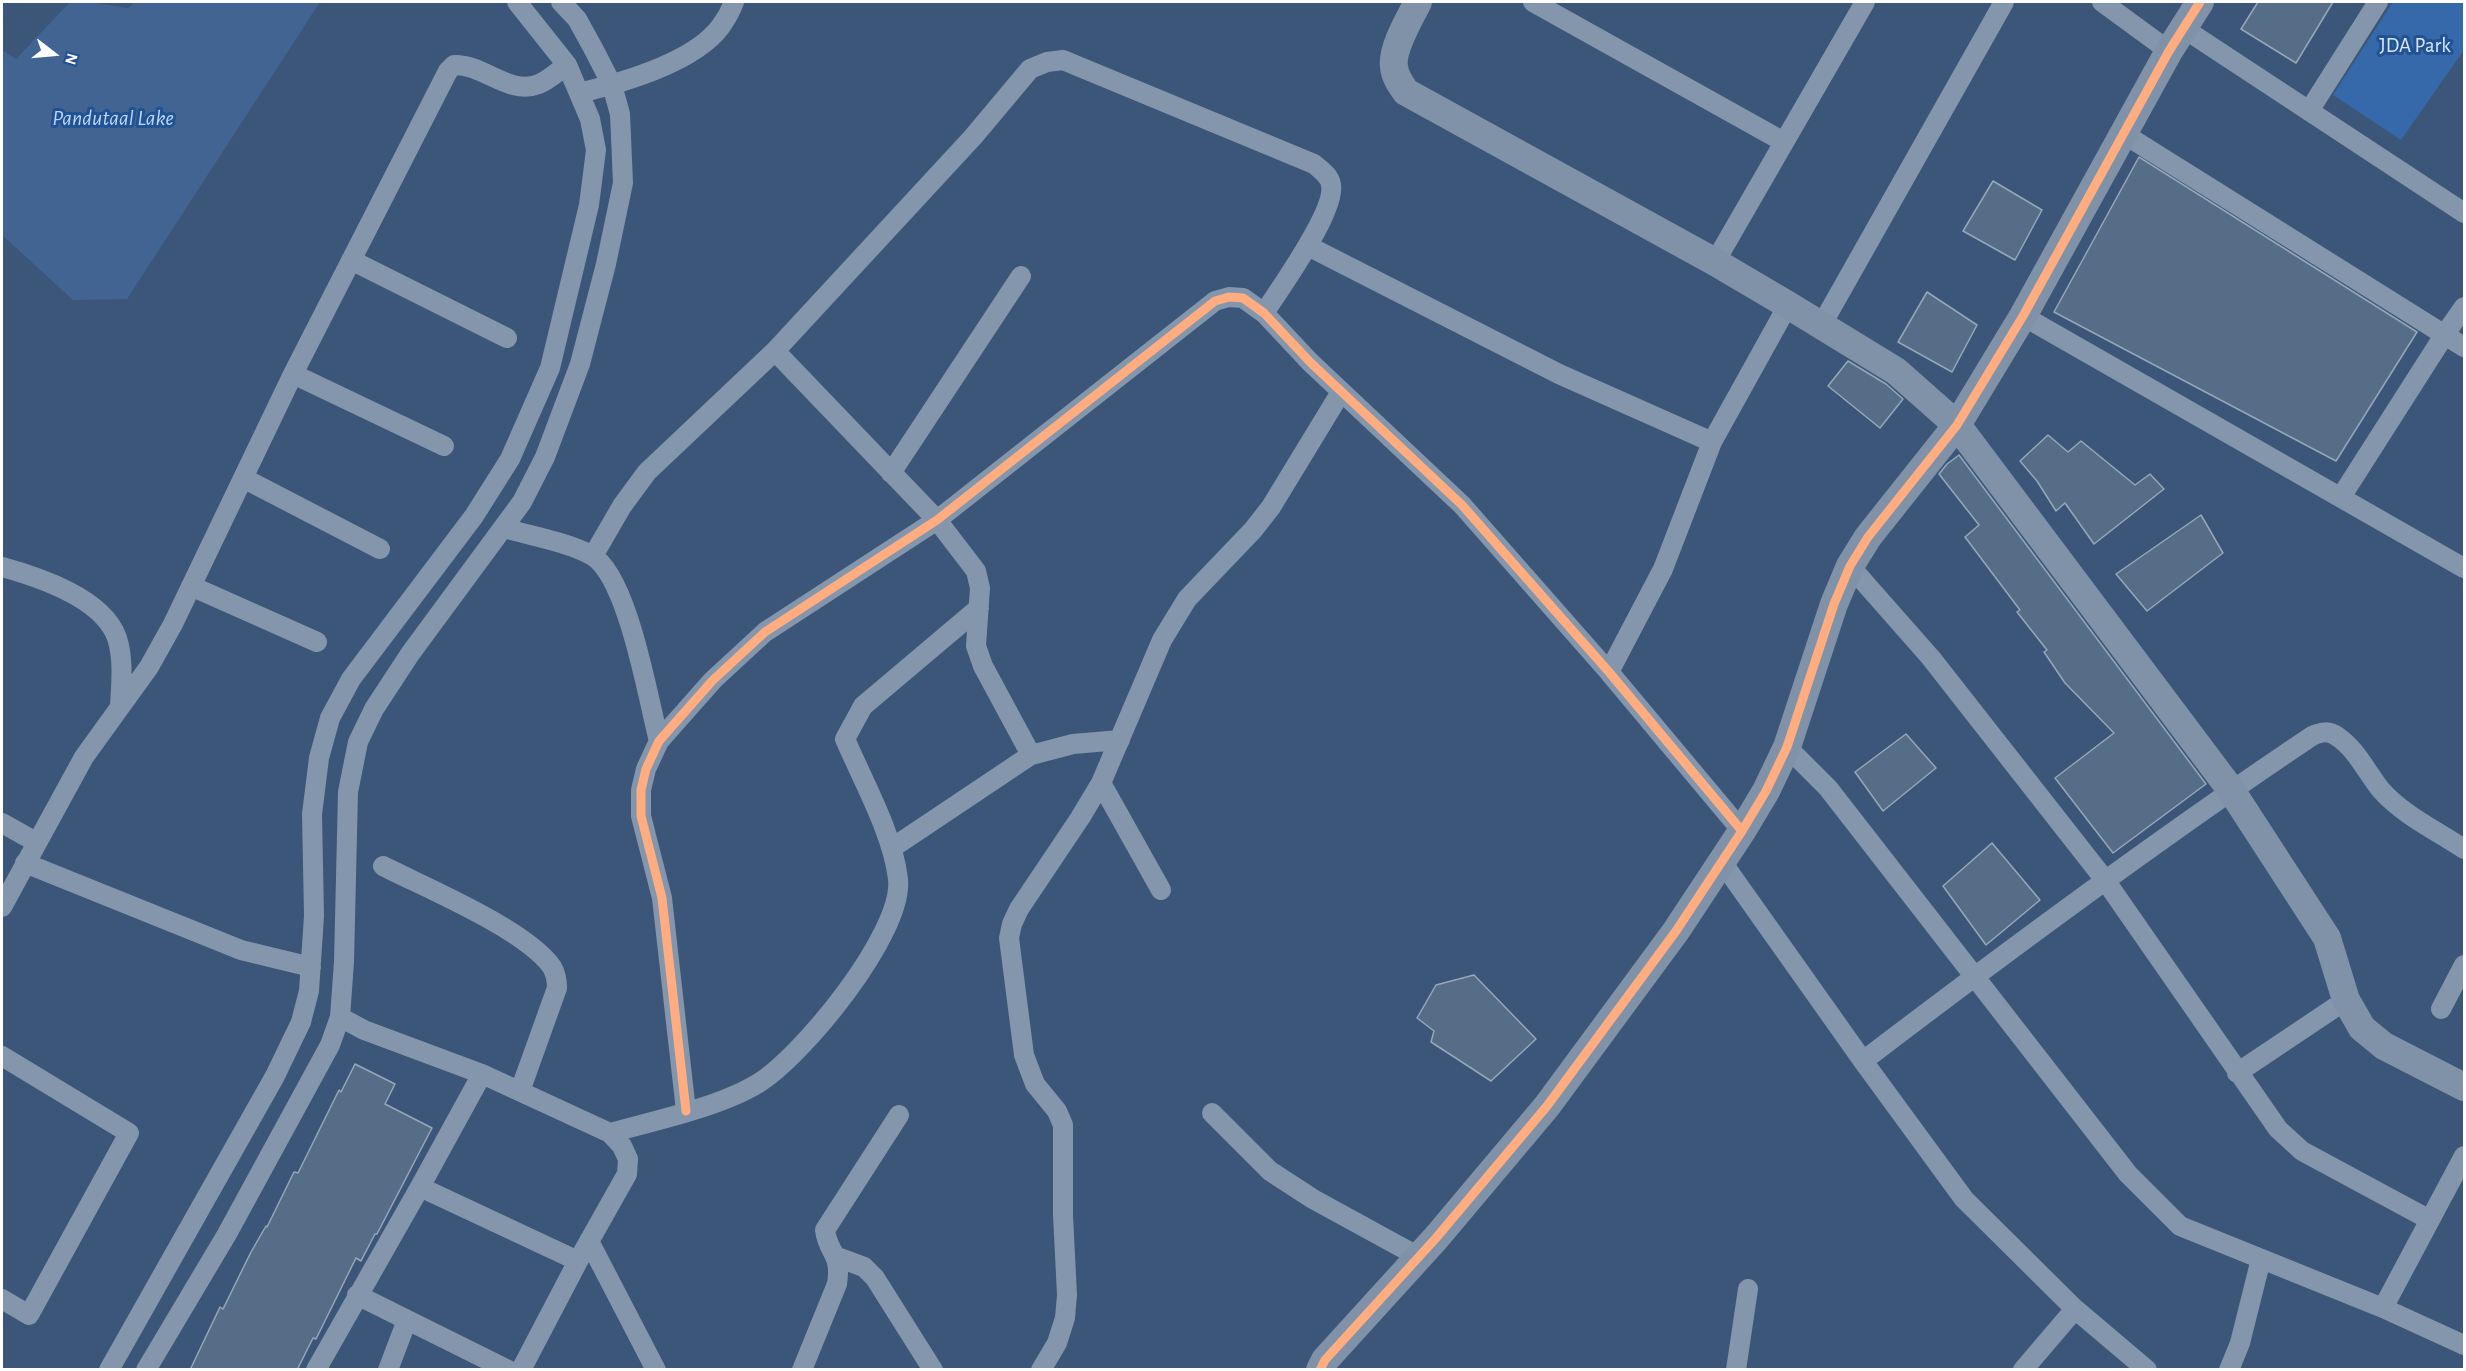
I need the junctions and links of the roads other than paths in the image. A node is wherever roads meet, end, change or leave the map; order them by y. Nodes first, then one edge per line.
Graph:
1 (517, 2) edge
2 (561, 2) edge
3 (734, 2) edge
4 (1418, 2) edge
5 (1533, 2) edge
6 (1865, 2) edge
7 (2004, 2) edge
8 (2102, 2) edge
9 (2200, 2) edge
10 (2378, 2) edge
11 (2176, 39) junction
12 (567, 65) junction
13 (612, 85) junction
14 (579, 93) junction
15 (2309, 111) junction
16 (2124, 134) junction
17 (1784, 142) junction
18 (2464, 213) edge
19 (1308, 246) junction
20 (351, 260) junction
21 (1715, 262) junction
22 (1020, 276) dead end
23 (1788, 305) junction
24 (2464, 307) edge
25 (1264, 313) junction
26 (2023, 316) junction
27 (1821, 326) junction
28 (2445, 334) junction
29 (507, 338) dead end
30 (2464, 347) edge
31 (775, 351) junction
32 (293, 374) junction
33 (1341, 392) junction
34 (1957, 426) junction
35 (1713, 442) junction
36 (444, 446) dead end
37 (891, 473) junction
38 (243, 478) junction
39 (2341, 497) junction
40 (937, 520) junction
41 (504, 528) junction
42 (380, 549) dead end
43 (593, 556) junction
44 (1850, 566) junction
45 (2, 567) edge
46 (2464, 568) edge
47 (191, 586) junction
48 (979, 608) junction
49 (317, 642) dead end
50 (1608, 672) junction
51 (120, 707) junction
52 (1119, 740) junction
53 (659, 741) junction
54 (1786, 747) junction
55 (1030, 755) junction
56 (1101, 783) junction
57 (2231, 790) junction
58 (2, 823) edge
59 (1742, 831) junction
60 (36, 842) junction
61 (892, 848) junction
62 (2464, 849) edge
63 (1722, 862) junction
64 (25, 863) junction
65 (383, 866) dead end
66 (2105, 880) junction
67 (1161, 890) dead end
68 (2, 907) edge
69 (2464, 965) edge
70 (311, 967) junction
71 (1974, 976) junction
72 (2346, 1000) junction
73 (2441, 1009) dead end
74 (340, 1017) junction
75 (2, 1056) edge
76 (1863, 1061) junction
77 (2237, 1073) junction
78 (482, 1074) junction
79 (2464, 1087) edge
80 (519, 1091) junction
81 (686, 1111) junction
82 (1212, 1113) dead end
83 (899, 1115) dead end
84 (610, 1133) junction
85 (2464, 1156) edge
86 (420, 1187) junction
87 (2430, 1220) junction
88 (589, 1241) junction
89 (837, 1257) junction
90 (1419, 1257) junction
91 (2260, 1259) junction
92 (578, 1261) junction
93 (1748, 1289) dead end
94 (357, 1295) junction
95 (2, 1299) edge
96 (2384, 1308) junction
97 (2074, 1309) junction
98 (407, 1320) junction
99 (2464, 1345) edge
100 (109, 1370) edge
101 (146, 1370) edge
102 (316, 1370) edge
103 (388, 1370) edge
104 (508, 1370) edge
105 (521, 1370) edge
106 (656, 1370) edge
107 (802, 1370) edge
108 (933, 1370) edge
109 (1041, 1370) edge
110 (1320, 1370) edge
111 (1736, 1370) edge
112 (2023, 1370) edge
113 (2147, 1370) edge
114 (2229, 1370) edge

1 - 12 street
2 - 13 street
3 - 13 street
4 - 21 street
5 - 17 street
6 - 17 street
7 - 27 street
8 - 11 street
9 - 11 street
10 - 15 street
11 - 15 street
11 - 16 street
12 - 14 street
12 - 20 street
13 - 14 street
13 - 41 street
14 - 70 street
15 - 18 street
16 - 26 street
16 - 28 street
17 - 21 street
19 - 25 street
19 - 31 street
19 - 35 street
20 - 29 street
20 - 32 street
21 - 23 street
22 - 37 street
23 - 27 street
23 - 35 street
24 - 28 street
25 - 33 street
25 - 40 street
26 - 34 street
26 - 39 street
27 - 34 street
28 - 30 street
28 - 39 street
31 - 37 street
31 - 43 street
32 - 36 street
32 - 38 street
33 - 50 street
33 - 52 street
34 - 44 street
34 - 57 street
35 - 50 street
37 - 40 street
38 - 42 street
38 - 47 street
39 - 46 street
40 - 48 street
40 - 53 street
41 - 43 street
41 - 74 street
43 - 53 street
44 - 54 street
44 - 66 street
45 - 51 street
47 - 49 street
47 - 51 street
48 - 55 street
48 - 61 street
50 - 59 street
51 - 60 street
52 - 55 street
52 - 56 street
53 - 81 street
54 - 59 street
54 - 71 street
55 - 61 street
56 - 67 street
56 - 109 street
57 - 62 street
57 - 66 street
57 - 72 street
58 - 60 street
59 - 63 street
60 - 64 street
61 - 81 street
63 - 76 street
63 - 90 street
64 - 68 street
64 - 70 street
65 - 80 street
66 - 71 street
66 - 77 street
69 - 73 street
70 - 100 street
71 - 76 street
71 - 91 street
72 - 77 street
72 - 79 street
74 - 78 street
74 - 101 street
75 - 95 street
76 - 97 street
77 - 87 street
78 - 80 street
78 - 86 street
80 - 84 street
81 - 84 street
82 - 90 street
83 - 89 street
84 - 88 street
85 - 87 street
86 - 92 street
86 - 94 street
87 - 96 street
88 - 92 street
88 - 106 street
89 - 107 street
89 - 108 street
90 - 110 street
91 - 96 street
91 - 114 street
92 - 105 street
93 - 111 street
94 - 98 street
94 - 102 street
96 - 99 street
97 - 112 street
97 - 113 street
98 - 103 street
98 - 104 street

